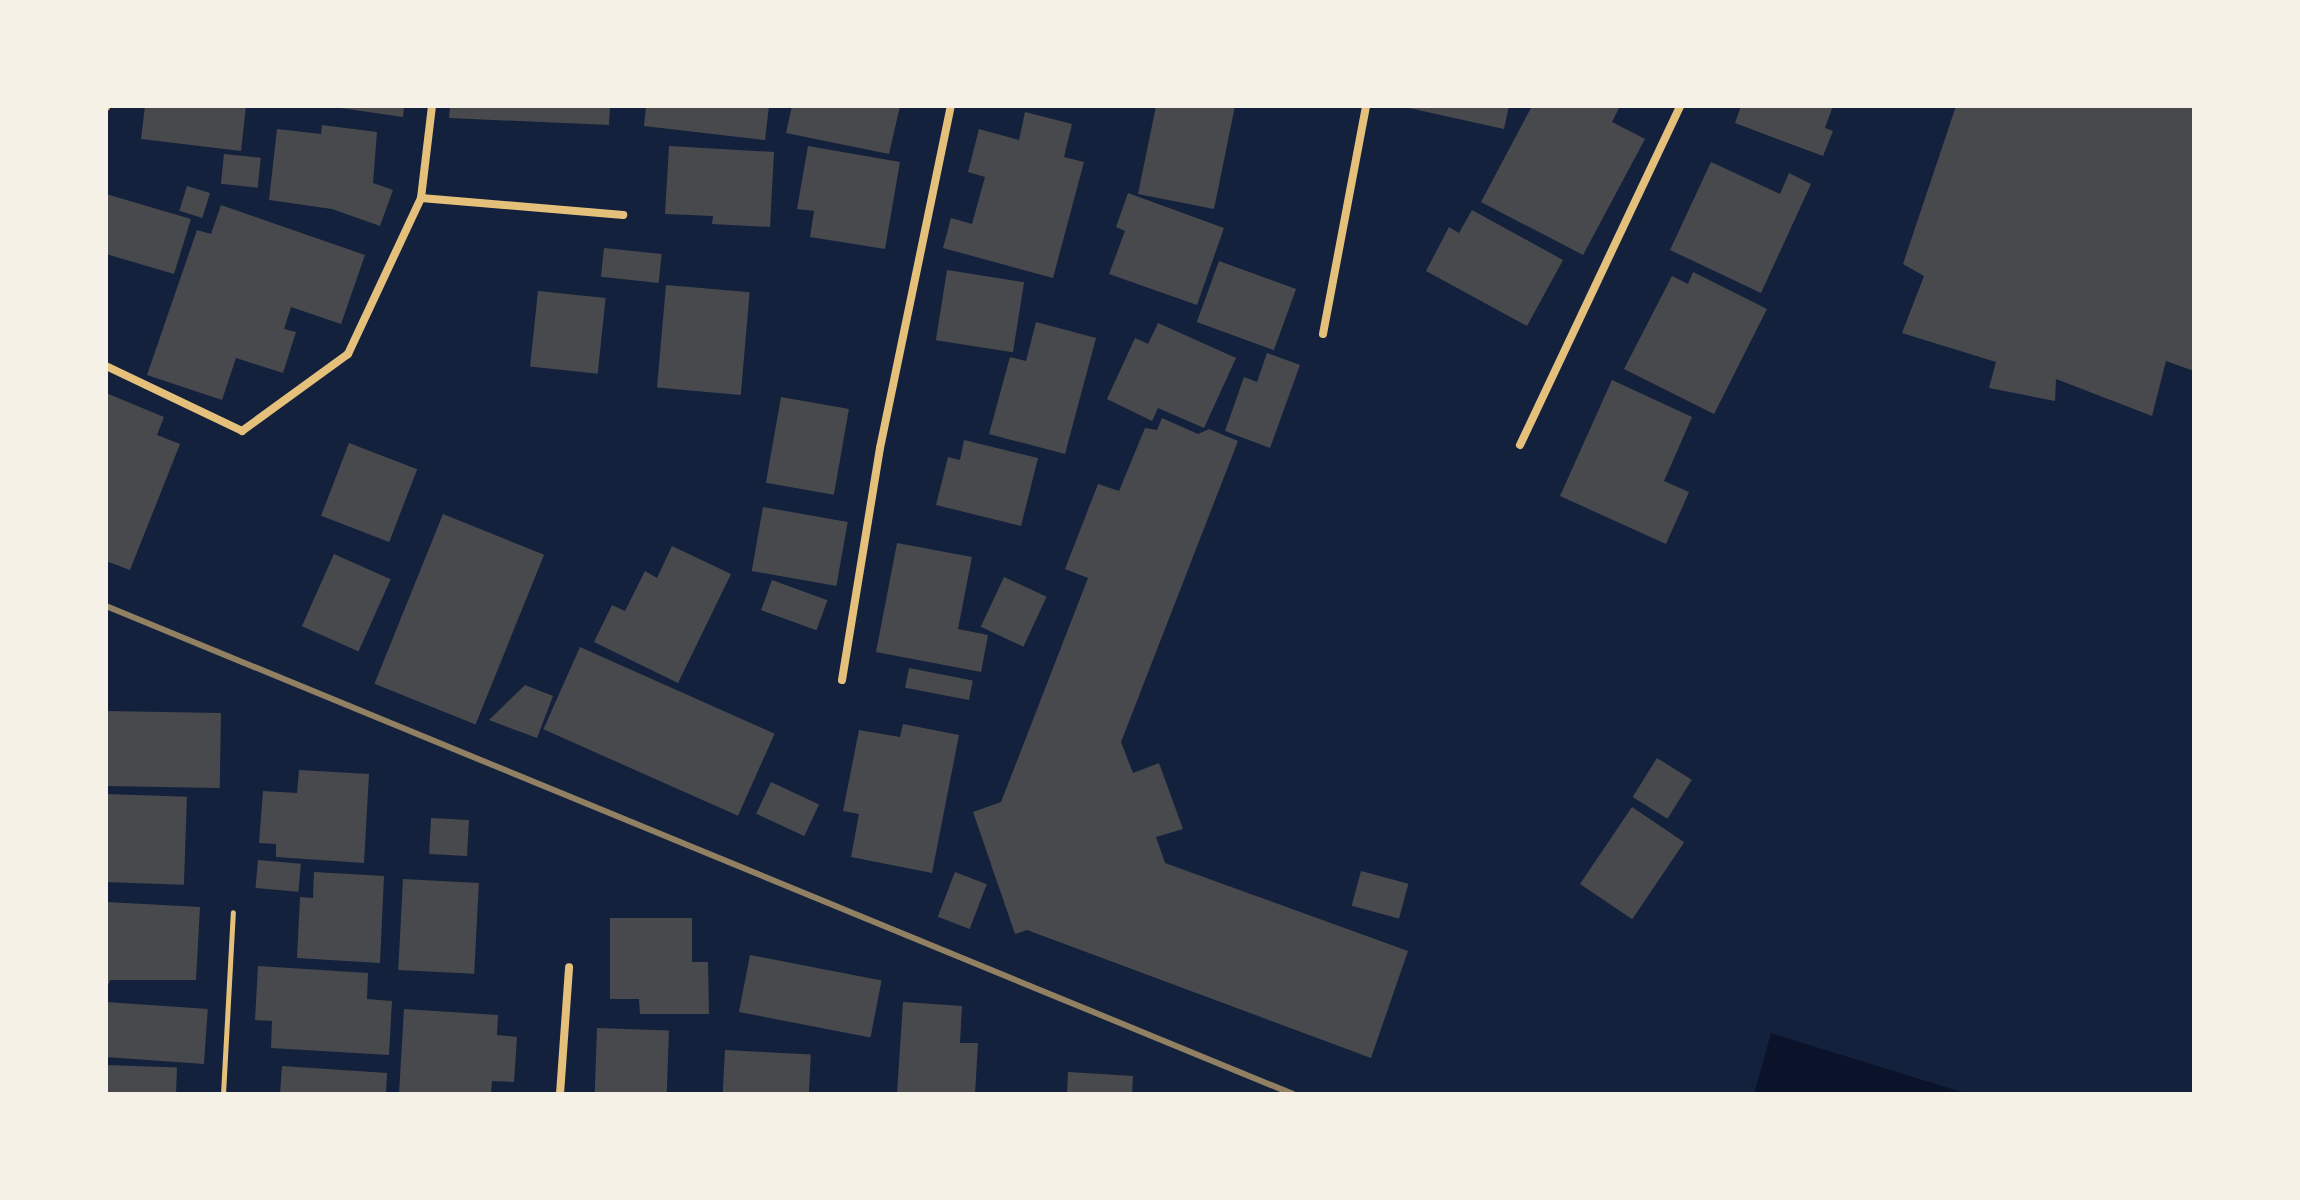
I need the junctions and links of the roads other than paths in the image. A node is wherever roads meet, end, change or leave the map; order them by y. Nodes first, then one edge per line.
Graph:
1 (432, 106) edge
2 (951, 106) edge
3 (1366, 106) edge
4 (1680, 106) edge
5 (421, 198) junction
6 (623, 215) dead end
7 (1323, 334) dead end
8 (106, 366) edge
9 (1520, 445) dead end
10 (842, 680) dead end
11 (569, 967) dead end
12 (560, 1094) edge

1 - 5 street
2 - 10 street
3 - 7 street
4 - 9 street
5 - 6 street
5 - 8 street
11 - 12 street

